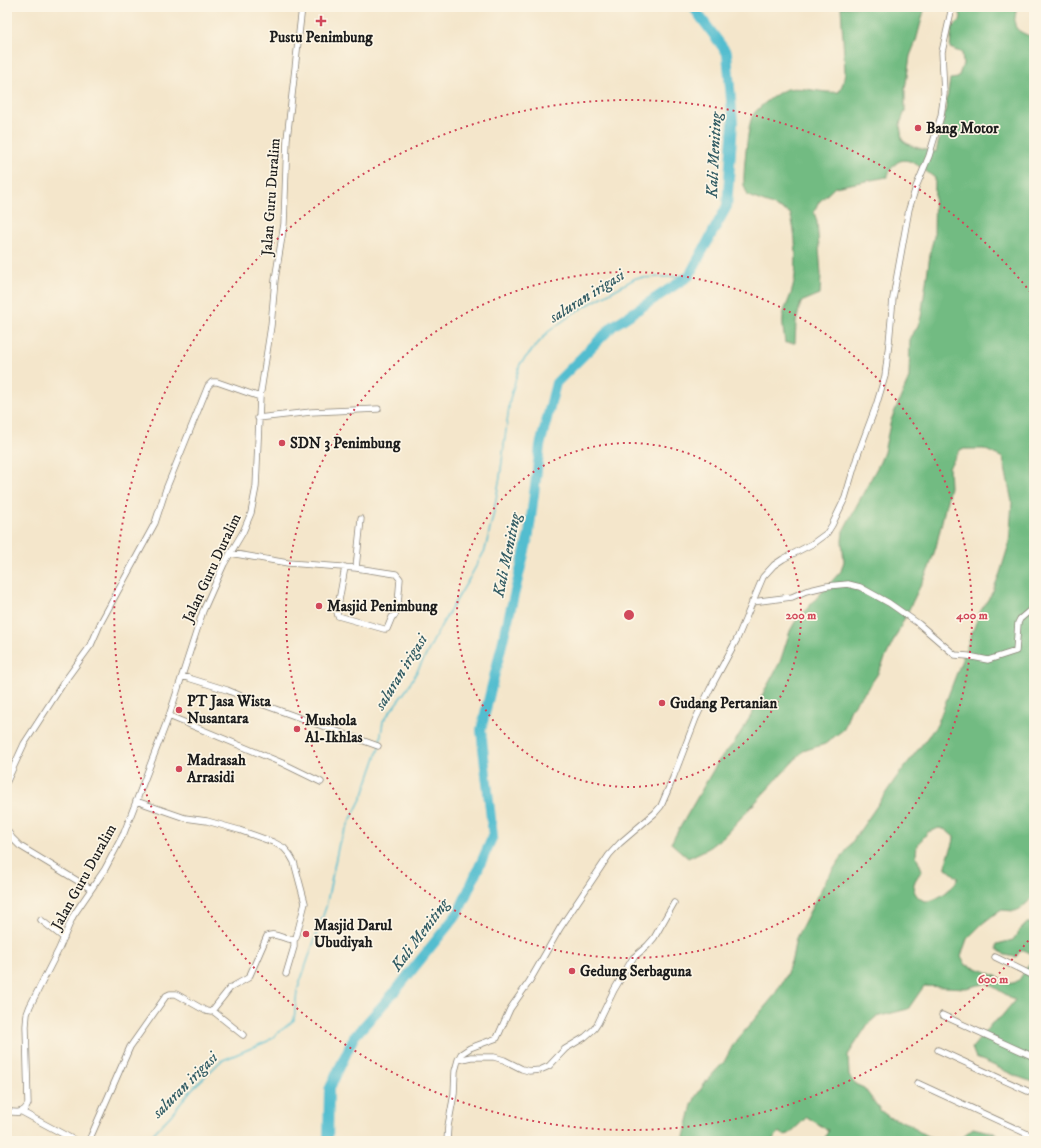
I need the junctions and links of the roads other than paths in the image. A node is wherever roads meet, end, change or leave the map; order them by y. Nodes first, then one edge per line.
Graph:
1 (302, 7) edge
2 (952, 7) edge
3 (260, 397) junction
4 (378, 409) dead end
5 (258, 418) junction
6 (361, 519) dead end
7 (230, 553) junction
8 (344, 567) junction
9 (356, 568) junction
10 (752, 602) junction
11 (1034, 607) edge
12 (182, 676) junction
13 (169, 716) junction
14 (378, 746) dead end
15 (7, 782) edge
16 (320, 782) dead end
17 (136, 801) junction
18 (7, 830) edge
19 (91, 889) junction
20 (674, 903) dead end
21 (41, 920) dead end
22 (64, 938) junction
23 (294, 939) junction
24 (995, 957) dead end
25 (286, 974) dead end
26 (1034, 976) edge
27 (213, 1011) junction
28 (942, 1015) dead end
29 (243, 1035) dead end
30 (938, 1050) dead end
31 (1034, 1057) edge
32 (458, 1060) junction
33 (917, 1083) dead end
34 (1034, 1094) edge
35 (7, 1111) edge
36 (22, 1112) junction
37 (1034, 1137) edge
38 (76, 1141) edge
39 (88, 1141) edge
40 (447, 1141) edge

1 - 3 street, Jalan Guru Duralim
2 - 10 street
3 - 5 street, Jalan Guru Duralim
3 - 15 street
4 - 5 street
5 - 7 street, Jalan Guru Duralim
6 - 9 street
7 - 8 street
7 - 12 street, Jalan Guru Duralim
8 - 9 street
8 - 9 street
10 - 11 street
10 - 32 street
12 - 13 street, Jalan Guru Duralim
12 - 14 street
13 - 16 street
13 - 17 street, Jalan Guru Duralim
17 - 19 street, Jalan Guru Duralim
17 - 23 street
18 - 19 street
19 - 22 street, Jalan Guru Duralim
20 - 32 street
21 - 22 street
22 - 36 street, Jalan Guru Duralim
23 - 25 street
23 - 27 street
24 - 26 street
27 - 29 street
27 - 39 street
28 - 31 street
30 - 34 street
32 - 40 street
33 - 37 street
35 - 36 street
36 - 38 street

